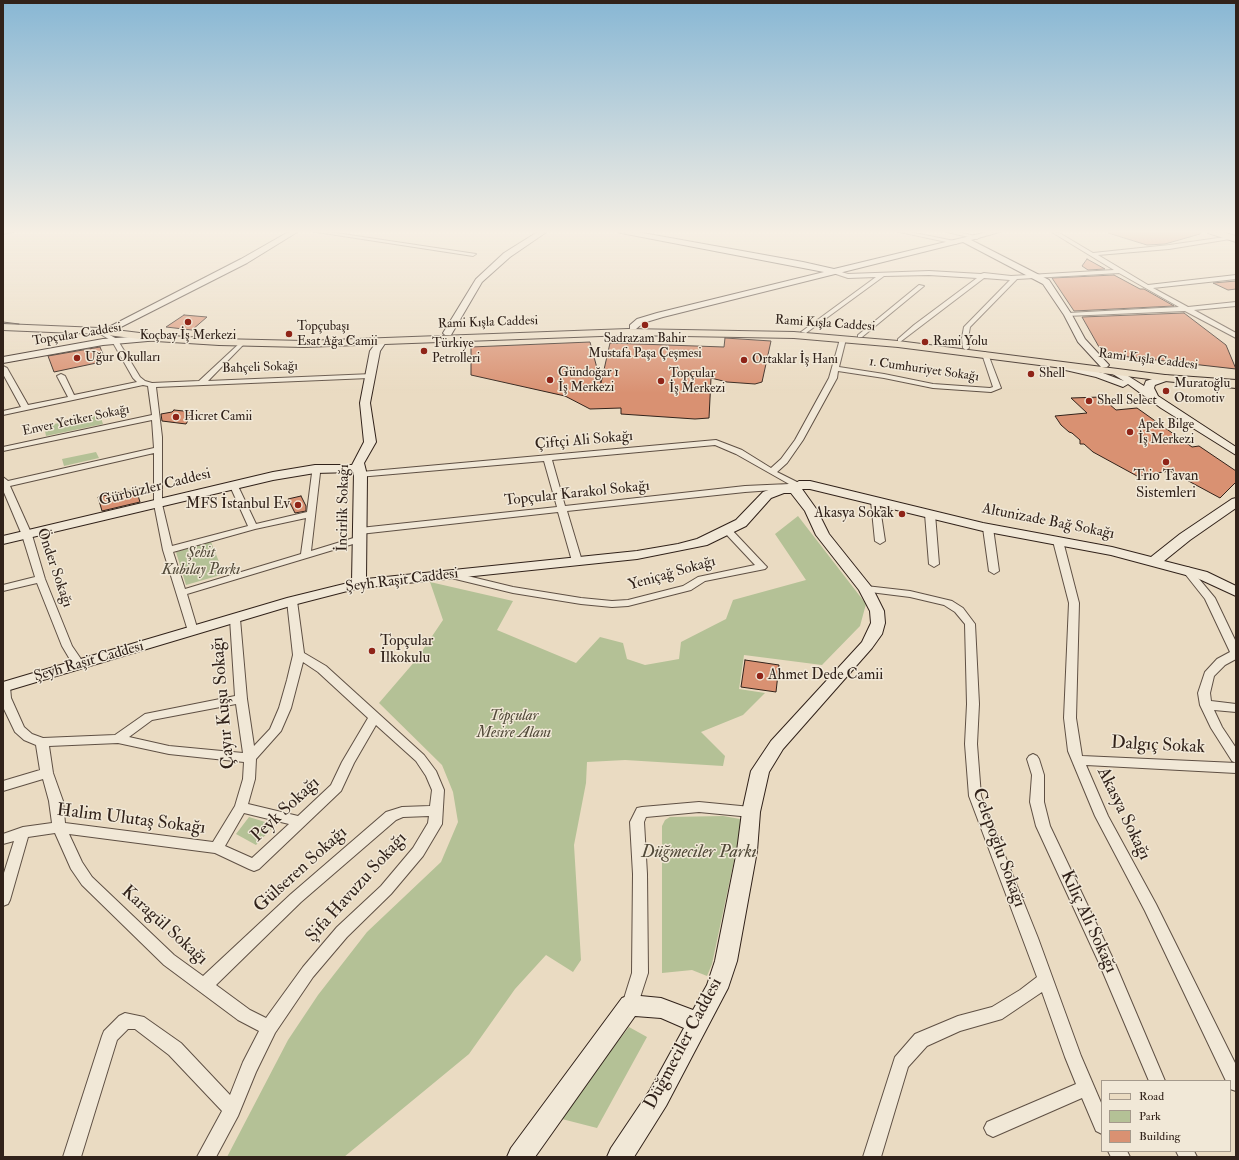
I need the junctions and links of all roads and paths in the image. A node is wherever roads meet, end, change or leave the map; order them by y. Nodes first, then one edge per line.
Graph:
1 (196, 285) edge
2 (477, 285) edge
3 (782, 285) edge
4 (868, 285) edge
5 (970, 285) edge
6 (1008, 285) edge
7 (1049, 285) edge
8 (1144, 285) edge
9 (1164, 285) edge
10 (921, 286) dead end
11 (1147, 287) junction
12 (1236, 304) edge
13 (1186, 309) junction
14 (1068, 315) junction
15 (3, 319) edge
16 (3, 327) edge
17 (632, 327) junction
18 (112, 328) junction
19 (98, 331) junction
20 (643, 331) junction
21 (804, 332) junction
22 (448, 333) junction
23 (500, 333) junction
24 (393, 335) junction
25 (860, 336) junction
26 (1236, 336) edge
27 (156, 338) junction
28 (843, 338) junction
29 (115, 340) junction
30 (900, 340) junction
31 (1081, 340) junction
32 (381, 342) junction
33 (242, 343) junction
34 (966, 348) junction
35 (985, 354) junction
36 (3, 360) edge
37 (1031, 360) junction
38 (1074, 361) junction
39 (3, 368) edge
40 (1108, 368) junction
41 (836, 370) junction
42 (61, 376) dead end
43 (369, 376) junction
44 (1165, 378) junction
45 (1236, 378) edge
46 (6, 382) edge
47 (202, 382) junction
48 (148, 384) junction
49 (1236, 384) edge
50 (72, 398) junction
51 (1154, 398) junction
52 (26, 408) junction
53 (3, 413) edge
54 (155, 417) junction
55 (3, 449) edge
56 (158, 450) junction
57 (1236, 452) edge
58 (547, 458) junction
59 (360, 467) junction
60 (315, 469) junction
61 (772, 472) junction
62 (4, 482) edge
63 (234, 486) junction
64 (797, 488) junction
65 (6, 495) edge
66 (815, 496) junction
67 (875, 501) junction
68 (158, 504) junction
69 (1234, 506) edge
70 (561, 510) junction
71 (311, 514) junction
72 (930, 514) junction
73 (253, 527) junction
74 (988, 528) junction
75 (728, 530) junction
76 (27, 535) junction
77 (360, 535) junction
78 (3, 540) edge
79 (880, 541) dead end
80 (1058, 541) junction
81 (168, 550) junction
82 (306, 554) junction
83 (577, 561) junction
84 (1155, 561) junction
85 (934, 564) dead end
86 (1187, 570) junction
87 (994, 571) dead end
88 (447, 574) junction
89 (40, 580) junction
90 (359, 584) junction
91 (3, 588) edge
92 (866, 589) junction
93 (1236, 592) edge
94 (181, 593) junction
95 (292, 601) junction
96 (235, 619) junction
97 (193, 631) junction
98 (1236, 654) edge
99 (299, 655) junction
100 (79, 666) junction
101 (3, 687) edge
102 (241, 699) junction
103 (1206, 706) junction
104 (1236, 708) edge
105 (375, 717) junction
106 (118, 739) junction
107 (42, 742) junction
108 (250, 758) junction
109 (1236, 758) edge
110 (1033, 759) dead end
111 (1078, 760) junction
112 (1236, 768) edge
113 (47, 773) junction
114 (3, 786) edge
115 (241, 807) junction
116 (438, 811) junction
117 (750, 812) junction
118 (301, 822) junction
119 (59, 827) junction
120 (23, 832) junction
121 (3, 839) edge
122 (217, 848) junction
123 (254, 865) joint
124 (3, 900) edge
125 (1046, 979) junction
126 (204, 986) junction
127 (630, 1005) junction
128 (698, 1023) junction
129 (269, 1028) junction
130 (1157, 1080) edge
131 (1236, 1083) edge
132 (1086, 1088) junction
133 (232, 1110) junction
134 (1101, 1123) edge
135 (993, 1128) dead end
136 (72, 1157) edge
137 (206, 1157) edge
138 (520, 1157) edge
139 (620, 1157) edge
140 (872, 1157) edge

1 - 18 street
2 - 22 street
3 - 17 street
4 - 21 street
5 - 30 street
6 - 34 street
7 - 14 street
8 - 11 street
9 - 11 street
10 - 25 street
11 - 13 street
12 - 13 street
13 - 14 street
13 - 26 street
14 - 31 street
15 - 18 main road, Rami Kışla Caddesi
16 - 19 main road, Rami Kışla Caddesi
17 - 20 main road
17 - 21 main road, Rami Kışla Caddesi
17 - 23 main road, Rami Kışla Caddesi
18 - 24 main road, Rami Kışla Caddesi
19 - 27 main road, Rami Kışla Caddesi
19 - 29 street
20 - 23 main road, Rami Kışla Caddesi
20 - 28 main road, Rami Kışla Caddesi
21 - 25 main road, Rami Kışla Caddesi
22 - 23 main road, Rami Kışla Caddesi
22 - 24 main road, Rami Kışla Caddesi
23 - 32 main road, Rami Kışla Caddesi
24 - 32 main road
25 - 30 main road, Rami Kışla Caddesi
27 - 29 street, Topçular Caddesi
27 - 33 main road, Rami Kışla Caddesi
28 - 35 main road, Rami Kışla Caddesi
28 - 41 street
29 - 36 street, Topçular Caddesi
29 - 48 street
30 - 34 main road, Rami Kışla Caddesi
31 - 38 street
31 - 40 street
32 - 33 main road, Rami Kışla Caddesi
32 - 43 street, İncirlik Sokağı
33 - 47 street
34 - 38 main road, Rami Kışla Caddesi
35 - 37 main road, Rami Kışla Caddesi
35 - 41 street, 1. Cumhuriyet Sokağı
37 - 40 main road, Rami Kışla Caddesi
37 - 51 street
38 - 40 main road, Rami Kışla Caddesi
39 - 46 street
40 - 44 main road, Rami Kışla Caddesi
40 - 45 main road, Rami Kışla Caddesi
40 - 51 street
41 - 61 street
42 - 50 street
43 - 47 street, Bahçeli Sokağı
43 - 59 street, İncirlik Sokağı
44 - 49 main road, Rami Kışla Caddesi
44 - 51 street
46 - 52 street
47 - 48 street, Bahçeli Sokağı
48 - 50 street, Bahçeli Sokağı
48 - 54 street
50 - 52 street, Bahçeli Sokağı
51 - 57 street
52 - 53 street, Bahçeli Sokağı
54 - 55 street, Enver Yetiker Sokağı
54 - 56 street
56 - 62 street
56 - 68 street
58 - 59 street, Çiftçi Ali Sokağı
58 - 61 street, Çiftçi Ali Sokağı
58 - 70 street
59 - 60 street, Gürbüzler Caddesi
59 - 77 street, İncirlik Sokağı
60 - 63 street, Gürbüzler Caddesi
60 - 71 street
61 - 64 street, Çiftçi Ali Sokağı
62 - 65 street, Önder Sokağı
63 - 68 street, Gürbüzler Caddesi
63 - 73 street
64 - 66 street, Düğmeciler Caddesi
64 - 66 street, Şeyh Raşit Caddesi
64 - 70 street, Topçular Karakol Sokağı
64 - 75 street, Şeyh Raşit Caddesi
65 - 76 street, Önder Sokağı
66 - 67 street, Altunizade Bağ Sokağı
66 - 92 street, Düğmeciler Caddesi
67 - 72 street, Altunizade Bağ Sokağı
67 - 79 street
68 - 76 street, Gürbüzler Caddesi
68 - 81 street
69 - 84 street
70 - 77 street, Topçular Karakol Sokağı
70 - 83 street
71 - 73 street
71 - 82 street
72 - 74 street, Altunizade Bağ Sokağı
72 - 85 street
73 - 81 street
74 - 80 street, Altunizade Bağ Sokağı
74 - 87 street
75 - 83 street, Şeyh Raşit Caddesi
75 - 88 street, Yeniçağ Sokağı
76 - 78 street, Gürbüzler Caddesi
76 - 89 street, Önder Sokağı
77 - 82 street, Topçular Karakol Sokağı
77 - 90 street, İncirlik Sokağı
80 - 84 street, Altunizade Bağ Sokağı
80 - 111 street, Akasya Sokağı
81 - 94 street
82 - 94 street, Topçular Karakol Sokağı
83 - 88 street, Şeyh Raşit Caddesi
84 - 86 street, Altunizade Bağ Sokağı
86 - 93 street, Altunizade Bağ Sokağı
86 - 98 street
88 - 90 street, Şeyh Raşit Caddesi
89 - 91 street
89 - 100 street, Önder Sokağı
90 - 95 street, Şeyh Raşit Caddesi
92 - 117 street, Düğmeciler Caddesi
92 - 125 street, Celepoğlu Sokağı
94 - 97 street
95 - 96 street, Şeyh Raşit Caddesi
95 - 99 street
96 - 97 street, Şeyh Raşit Caddesi
96 - 102 street, Çayır Kuşu Sokağı
97 - 100 street, Şeyh Raşit Caddesi
98 - 103 street
99 - 105 street, Şifa Havuzu Sokağı
99 - 108 street
100 - 101 street, Şeyh Raşit Caddesi
101 - 107 street
102 - 106 street
102 - 108 street, Çayır Kuşu Sokağı
103 - 104 street
103 - 109 street
105 - 116 street, Şifa Havuzu Sokağı
105 - 118 street, Peyk Sokağı
106 - 107 street
106 - 108 street
107 - 113 street, Karagül Sokağı
108 - 115 street, Çayır Kuşu Sokağı
110 - 130 street, Kılıç Ali Sokağı
111 - 112 street, Dalgıç Sokak
111 - 131 street, Akasya Sokağı
113 - 114 street
113 - 119 street, Karagül Sokağı
115 - 118 street
115 - 122 street, Çayır Kuşu Sokağı
116 - 126 street, Gülseren Sokağı
116 - 129 street, Şifa Havuzu Sokağı
117 - 127 street
117 - 128 street, Düğmeciler Caddesi
118 - 123 street, Peyk Sokağı
119 - 120 street, Halim Ulutaş Sokağı
119 - 122 street, Halim Ulutaş Sokağı
119 - 126 street, Karagül Sokağı
120 - 121 street, Halim Ulutaş Sokağı
120 - 124 street
122 - 123 street, Halim Ulutaş Sokağı
125 - 132 street, Celepoğlu Sokağı
125 - 140 street
126 - 129 street, Karagül Sokağı
127 - 128 street
127 - 138 street
128 - 139 street, Düğmeciler Caddesi
129 - 133 street, Şifa Havuzu Sokağı
132 - 134 street, Celepoğlu Sokağı
132 - 135 street
133 - 136 street
133 - 137 street, Şifa Havuzu Sokağı

